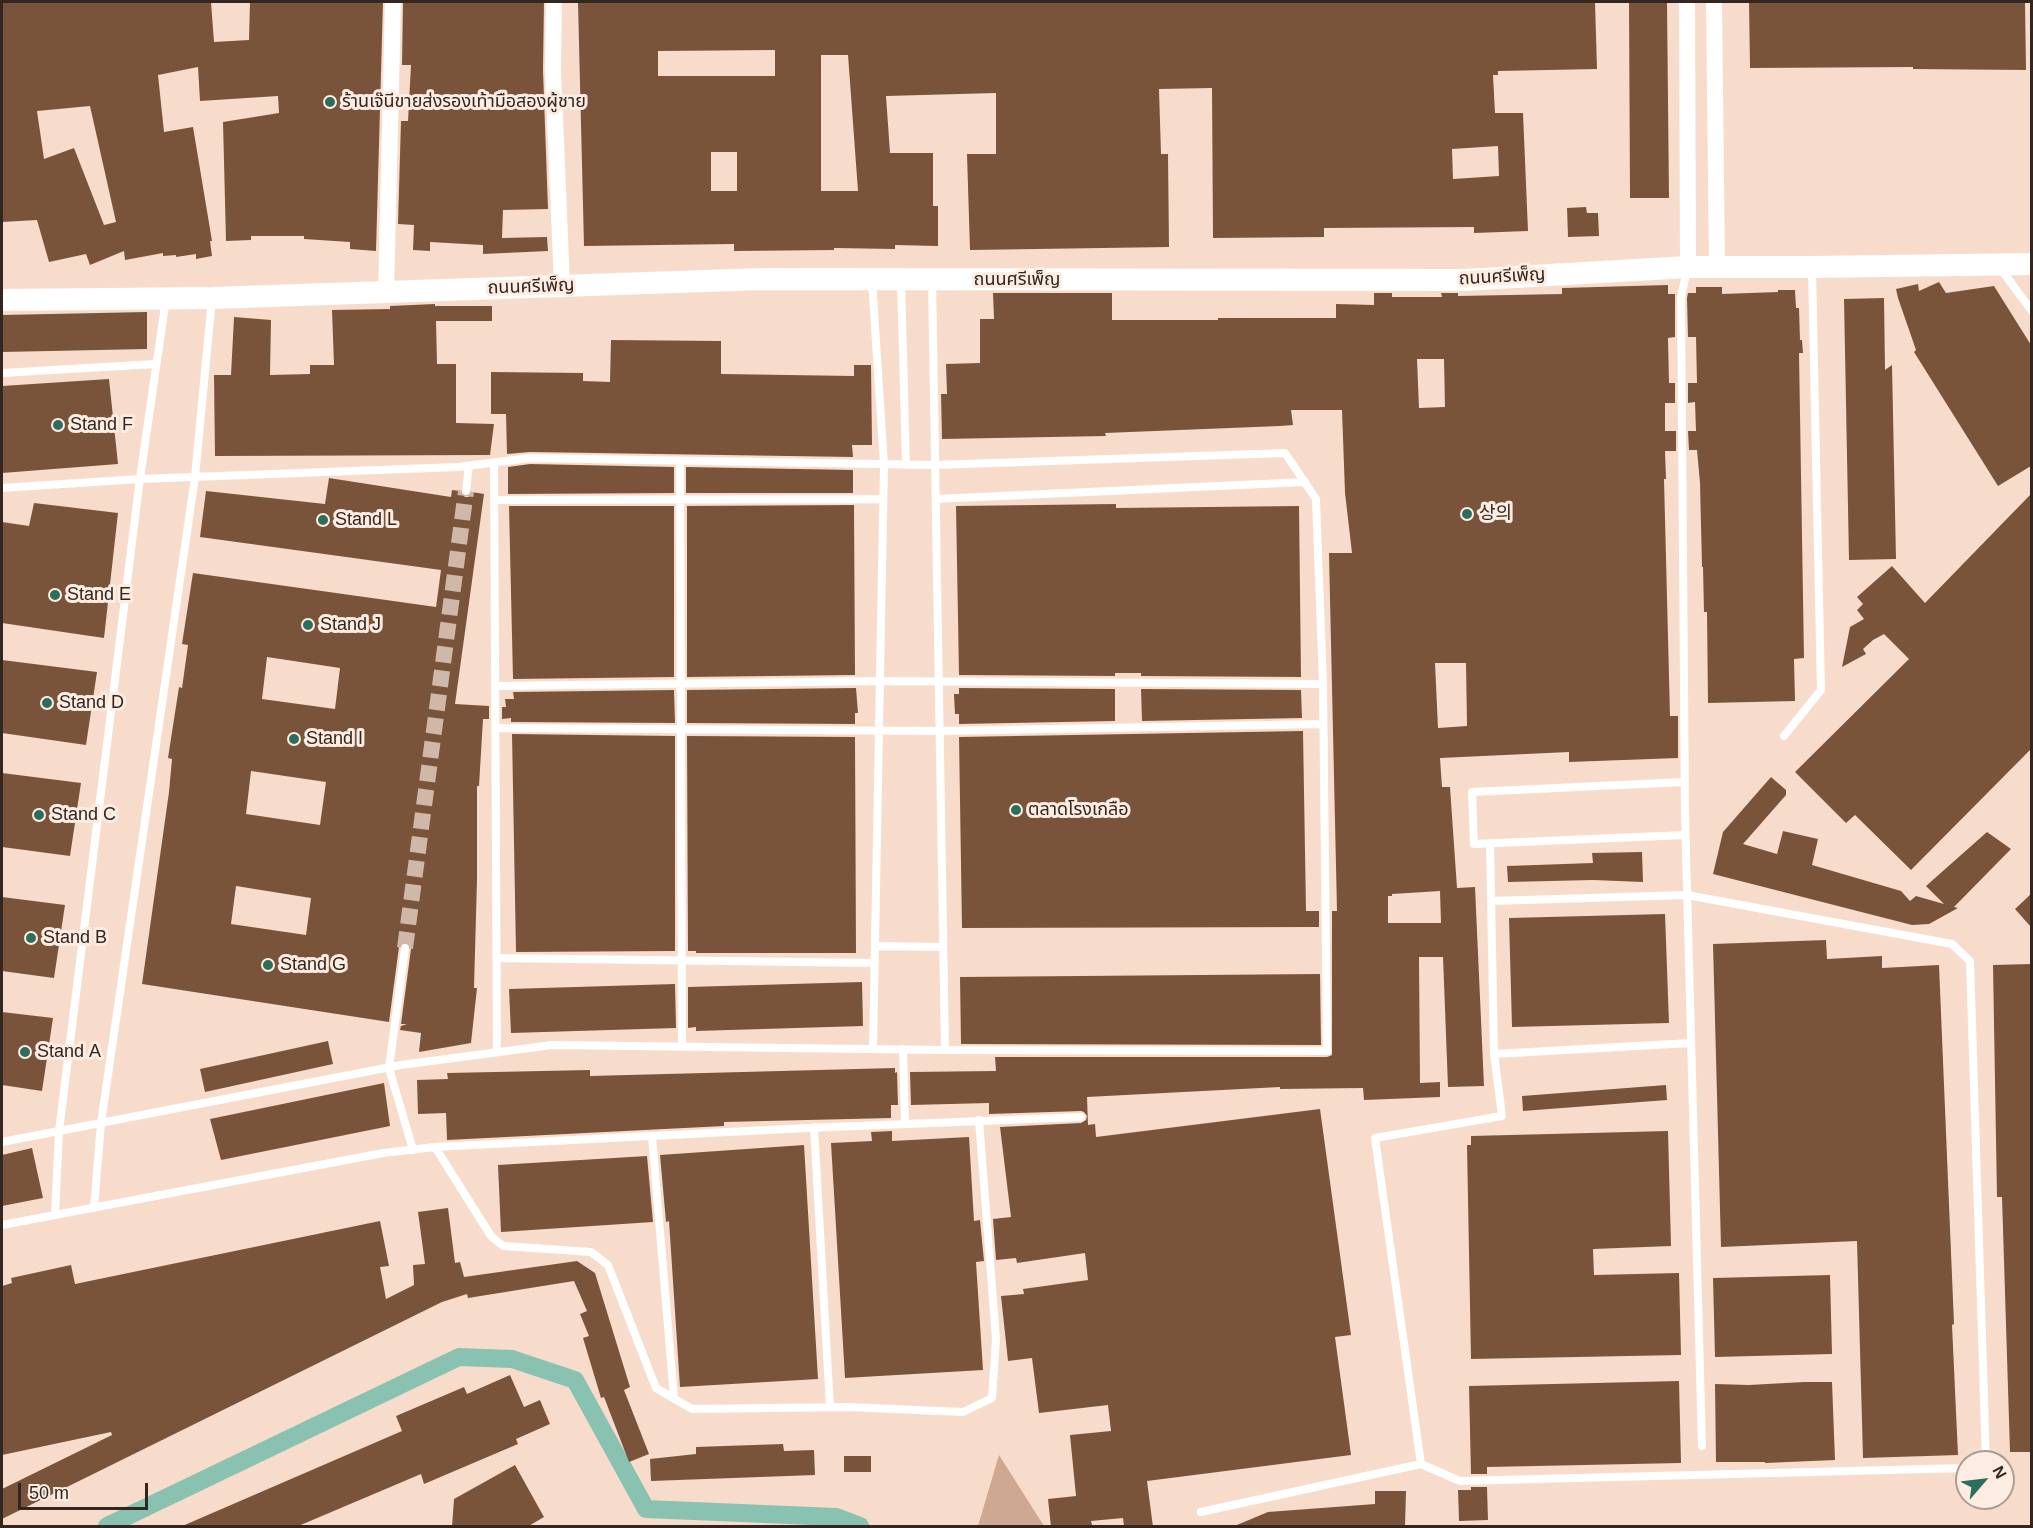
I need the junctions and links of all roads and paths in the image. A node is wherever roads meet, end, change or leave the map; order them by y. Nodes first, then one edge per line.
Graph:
1 (393, 2) edge
2 (554, 2) edge
3 (1687, 2) edge
4 (1714, 2) edge
5 (1997, 264) junction
6 (2031, 264) edge
7 (1688, 267) junction
8 (1718, 267) junction
9 (1812, 267) junction
10 (932, 279) junction
11 (872, 280) junction
12 (901, 280) junction
13 (562, 286) junction
14 (386, 292) junction
15 (166, 297) junction
16 (212, 298) junction
17 (2, 300) edge
18 (2031, 311) edge
19 (155, 364) junction
20 (2, 373) edge
21 (681, 461) junction
22 (494, 464) junction
23 (884, 464) junction
24 (906, 465) junction
25 (935, 465) junction
26 (469, 466) junction
27 (195, 477) junction
28 (140, 479) junction
29 (1305, 483) junction
30 (2, 488) edge
31 (466, 491) tunnel mouth
32 (883, 499) junction
33 (936, 499) junction
34 (495, 500) junction
35 (681, 500) junction
36 (881, 681) junction
37 (681, 682) junction
38 (938, 682) junction
39 (1323, 684) junction
40 (496, 686) junction
41 (1323, 724) junction
42 (496, 728) junction
43 (681, 730) junction
44 (880, 731) junction
45 (939, 731) junction
46 (1784, 736) dead end
47 (1684, 782) junction
48 (1685, 835) junction
49 (1490, 843) junction
50 (1687, 895) junction
51 (1491, 901) junction
52 (875, 946) junction
53 (943, 947) junction
54 (405, 948) tunnel mouth
55 (497, 958) junction
56 (682, 960) junction
57 (875, 963) junction
58 (1691, 1043) junction
59 (682, 1047) junction
60 (873, 1048) junction
61 (903, 1049) junction
62 (945, 1050) junction
63 (497, 1052) junction
64 (1494, 1054) junction
65 (388, 1068) junction
66 (1081, 1118) dead end
67 (979, 1120) junction
68 (101, 1123) junction
69 (905, 1124) junction
70 (813, 1127) junction
71 (60, 1131) junction
72 (652, 1136) junction
73 (2, 1142) edge
74 (435, 1147) junction
75 (413, 1149) junction
76 (94, 1208) junction
77 (55, 1215) junction
78 (2, 1225) edge
79 (674, 1398) junction
80 (830, 1407) junction
81 (1702, 1446) dead end
82 (1986, 1450) edge
83 (1421, 1464) junction
84 (1955, 1468) edge
85 (1201, 1512) dead end

1 - 14 street
2 - 13 street
3 - 7 street
4 - 8 street
5 - 6 main road, ถนนศรีเพ็ญ
5 - 9 main road, ถนนศรีเพ็ญ
5 - 18 lane
7 - 8 main road, ถนนศรีเพ็ญ
7 - 10 main road, ถนนศรีเพ็ญ
7 - 47 lane
8 - 9 main road, ถนนศรีเพ็ญ
9 - 46 lane
10 - 12 main road, ถนนศรีเพ็ญ
10 - 25 lane
11 - 12 main road, ถนนศรีเพ็ญ
11 - 13 main road, ถนนศรีเพ็ญ
11 - 23 lane
12 - 24 lane
13 - 14 main road, ถนนศรีเพ็ญ
14 - 16 main road, ถนนศรีเพ็ญ
15 - 16 main road, ถนนศรีเพ็ญ
15 - 17 main road, ถนนศรีเพ็ญ
15 - 19 lane
16 - 27 lane
19 - 20 lane
19 - 28 lane
21 - 22 lane
21 - 23 lane
21 - 35 lane
22 - 26 lane
22 - 34 lane
23 - 24 lane
23 - 32 lane
24 - 25 lane
25 - 29 lane
25 - 33 lane
26 - 27 lane
26 - 31 lane
27 - 28 lane
27 - 68 lane
28 - 30 lane
28 - 71 lane
29 - 33 lane
29 - 39 lane
32 - 35 lane
32 - 36 lane
33 - 38 lane
34 - 35 lane
34 - 40 lane
35 - 37 lane
36 - 37 lane
36 - 38 lane
36 - 44 lane
37 - 40 lane
37 - 43 lane
38 - 39 lane
38 - 45 lane
39 - 41 lane
40 - 42 lane
41 - 45 lane
41 - 62 lane
42 - 43 lane
42 - 55 lane
43 - 44 lane
43 - 56 lane
44 - 45 lane
44 - 52 lane
45 - 53 lane
47 - 48 lane
47 - 49 lane
48 - 49 lane
48 - 50 lane
49 - 51 lane
50 - 51 lane
50 - 58 lane
50 - 82 lane
51 - 64 lane
52 - 53 lane
52 - 57 lane
53 - 62 lane
54 - 65 lane
55 - 56 lane
55 - 63 lane
56 - 57 lane
56 - 59 lane
57 - 60 lane
58 - 64 lane
58 - 81 lane
59 - 60 lane
59 - 63 lane
60 - 61 lane
61 - 62 lane
61 - 69 lane
63 - 65 lane
64 - 83 lane
65 - 68 lane
65 - 75 lane
66 - 67 lane
67 - 69 lane
67 - 80 lane
68 - 71 lane
68 - 76 lane
69 - 70 lane
70 - 72 lane
70 - 80 lane
71 - 73 lane
71 - 77 lane
72 - 74 lane
72 - 79 lane
74 - 75 lane
74 - 79 lane
75 - 76 lane
76 - 77 lane
77 - 78 lane
79 - 80 lane
83 - 84 lane
83 - 85 lane

